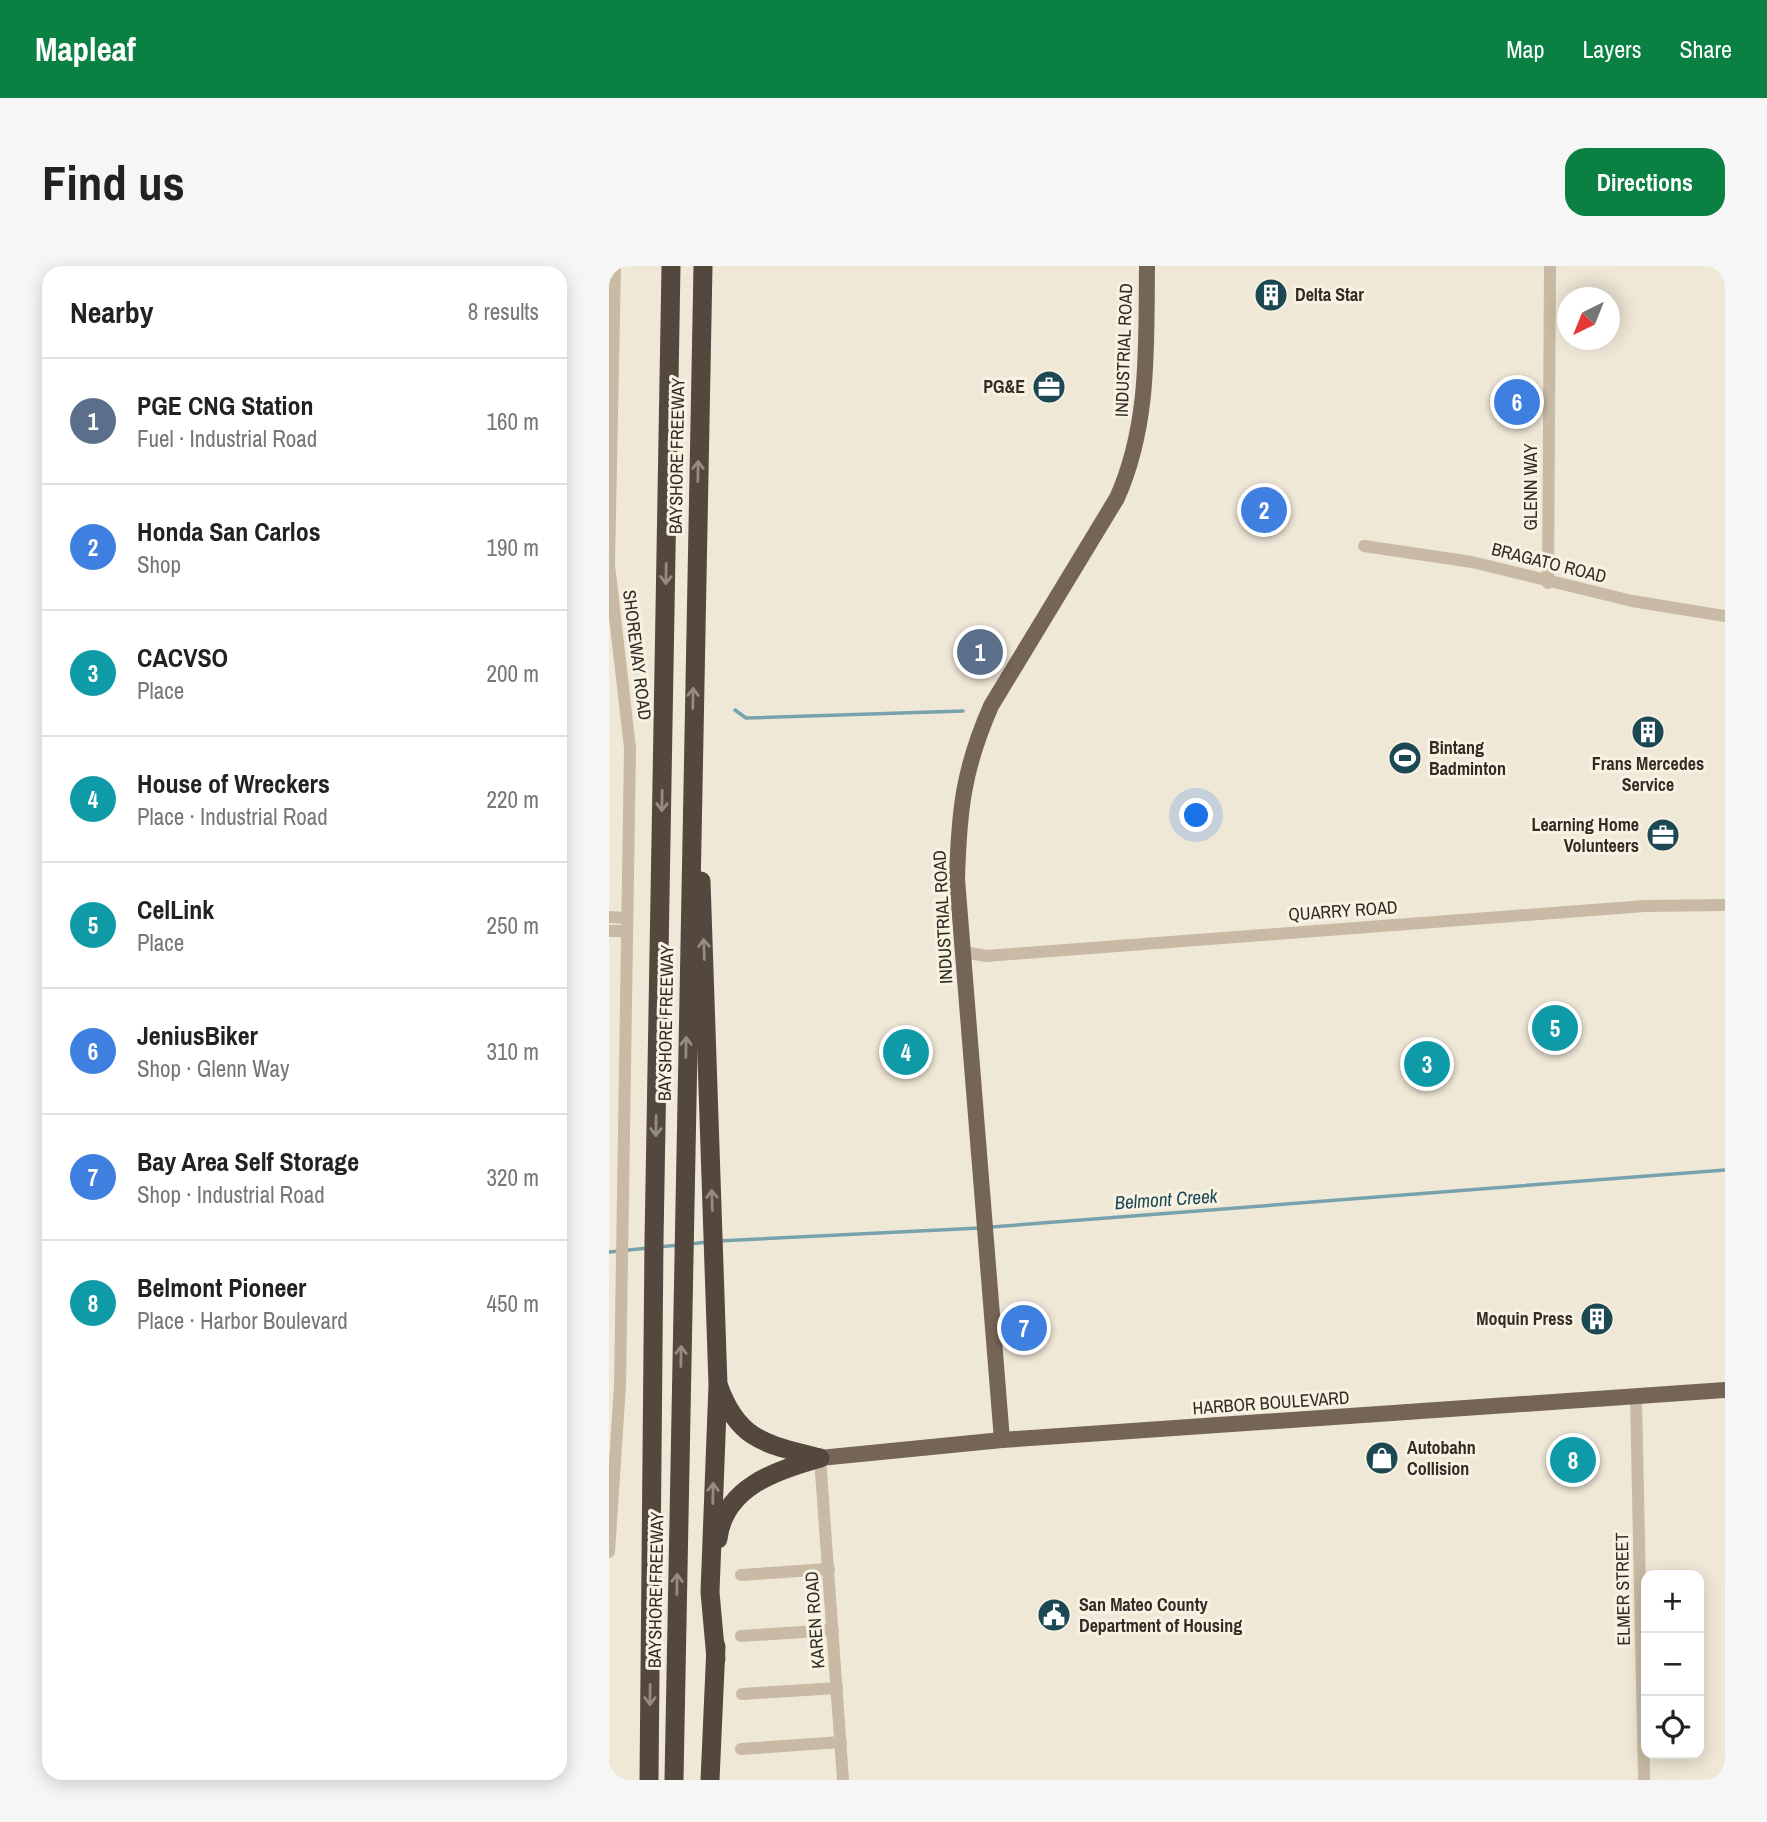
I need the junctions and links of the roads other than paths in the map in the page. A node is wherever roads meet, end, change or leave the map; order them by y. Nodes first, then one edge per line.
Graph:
1 (615, 266) edge
2 (662, 266) edge
3 (671, 266) edge
4 (703, 266) edge
5 (1147, 266) edge
6 (1550, 266) edge
7 (669, 383) junction
8 (1364, 546) dead end
9 (1548, 583) junction
10 (1725, 616) edge
11 (692, 766) junction
12 (1725, 905) edge
13 (609, 917) edge
14 (626, 918) junction
15 (609, 931) edge
16 (626, 931) junction
17 (964, 952) junction
18 (718, 1385) junction
19 (1725, 1390) edge
20 (1636, 1397) junction
21 (1002, 1440) junction
22 (820, 1458) junction
23 (609, 1552) edge
24 (829, 1569) junction
25 (741, 1575) dead end
26 (833, 1630) junction
27 (741, 1636) dead end
28 (716, 1659) junction
29 (837, 1688) junction
30 (741, 1694) dead end
31 (841, 1742) junction
32 (741, 1749) dead end
33 (647, 1776) edge
34 (674, 1780) edge
35 (710, 1780) edge
36 (843, 1780) edge
37 (1644, 1780) edge

1 - 14 street, SHOREWAY ROAD
2 - 7 highway
3 - 7 highway, BAYSHORE FREEWAY
11 -> 4 highway, BAYSHORE FREEWAY
5 - 17 main road, INDUSTRIAL ROAD
6 - 9 street, GLENN WAY
7 -> 33 highway, BAYSHORE FREEWAY
8 - 9 street, BRAGATO ROAD
9 - 10 street, BRAGATO ROAD
18 -> 11 highway
34 -> 11 highway, BAYSHORE FREEWAY
12 - 17 street, QUARRY ROAD
13 - 14 street
14 - 16 street, SHOREWAY ROAD
15 - 16 street
16 - 23 street, SHOREWAY ROAD
17 - 21 main road, INDUSTRIAL ROAD
18 - 22 highway
28 -> 18 highway
19 - 20 main road, HARBOR BOULEVARD
20 - 21 main road, HARBOR BOULEVARD
20 - 37 street, ELMER STREET
21 - 22 main road, HARBOR BOULEVARD
22 - 24 street, KAREN ROAD
22 - 28 highway
24 - 25 street
24 - 26 street, KAREN ROAD
26 - 27 street
26 - 29 street, KAREN ROAD
28 - 35 highway
29 - 30 street
29 - 31 street, KAREN ROAD
31 - 32 street
31 - 36 street, KAREN ROAD

